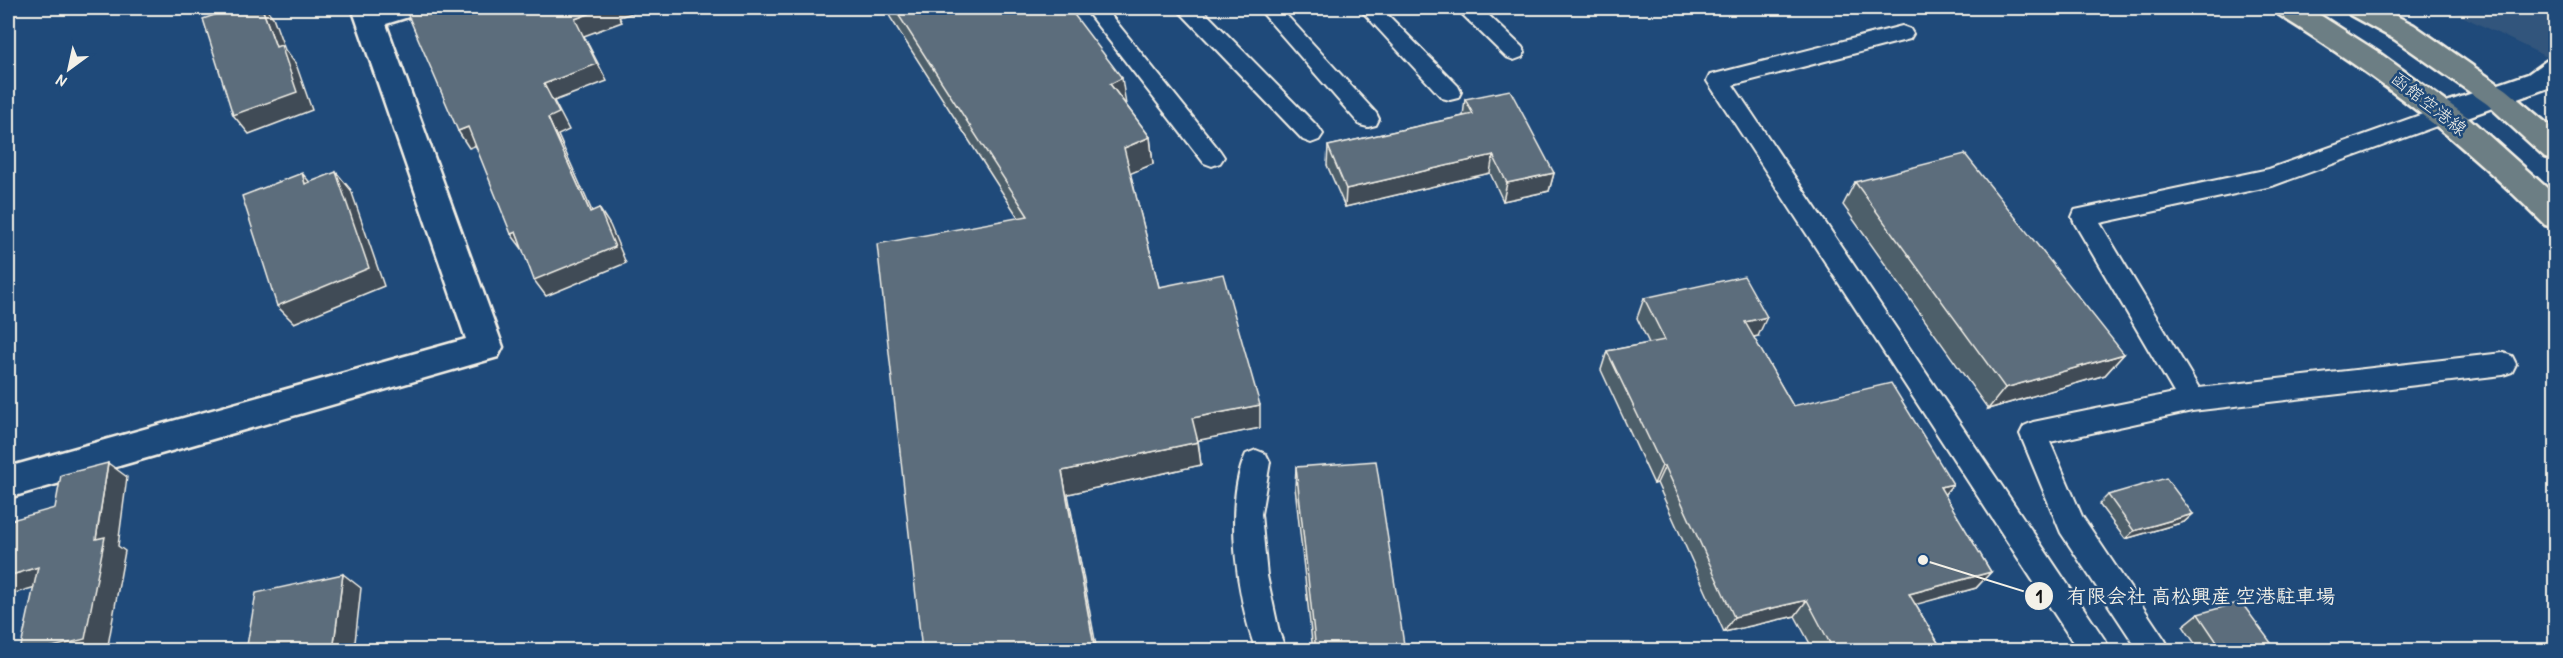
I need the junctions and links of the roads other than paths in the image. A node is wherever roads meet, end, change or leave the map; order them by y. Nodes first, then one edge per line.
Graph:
1 (405, 8) edge
2 (1094, 8) edge
3 (1189, 8) edge
4 (1268, 8) edge
5 (1369, 8) edge
6 (1469, 8) edge
7 (2289, 8) edge
8 (2360, 8) edge
9 (368, 14) edge
10 (1902, 34) dead end
11 (1514, 52) dead end
12 (2556, 68) edge
13 (1450, 92) dead end
14 (2497, 97) junction
15 (2445, 114) junction
16 (1368, 118) dead end
17 (1311, 134) dead end
18 (2556, 149) edge
19 (1212, 157) dead end
20 (2556, 216) edge
21 (2503, 364) dead end
22 (2192, 400) junction
23 (1256, 462) dead end
24 (8, 483) edge
25 (1271, 651) edge
26 (2095, 651) edge
27 (2155, 651) edge

1 - 9 street
2 - 19 lane
3 - 17 lane
4 - 16 lane
5 - 13 lane
6 - 11 lane
7 - 15 main road, 函館空港線
8 - 14 main road
9 - 24 street
10 - 26 lane
12 - 14 street
14 - 15 street
14 - 18 main road
15 - 20 main road, 函館空港線
15 - 22 lane
21 - 22 lane
22 - 27 lane
23 - 25 lane

